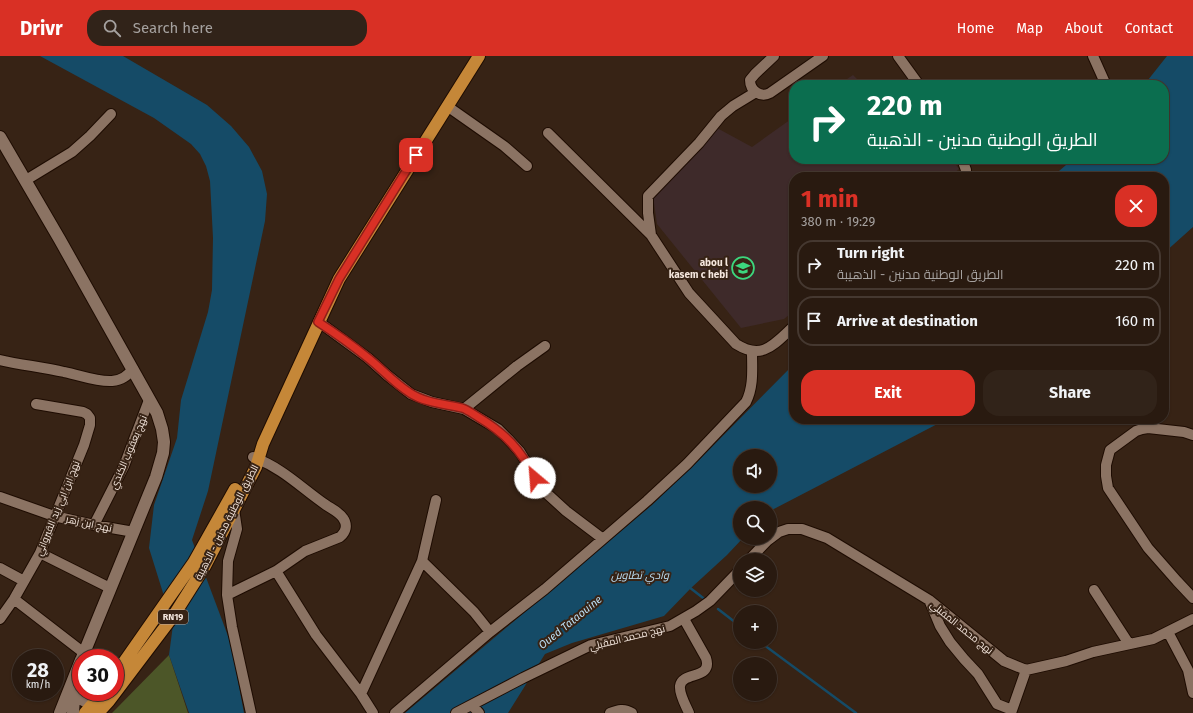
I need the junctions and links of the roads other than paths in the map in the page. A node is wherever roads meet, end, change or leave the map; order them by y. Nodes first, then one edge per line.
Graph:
1 (479, 56) edge
2 (774, 56) edge
3 (823, 56) edge
4 (898, 56) edge
5 (1093, 56) edge
6 (915, 80) edge
7 (1104, 80) edge
8 (756, 92) junction
9 (447, 106) junction
10 (111, 114) dead end
11 (548, 133) dead end
12 (0, 137) edge
13 (527, 166) dead end
14 (26, 180) junction
15 (651, 234) junction
16 (318, 322) junction
17 (789, 330) edge
18 (545, 346) dead end
19 (752, 351) junction
20 (0, 360) edge
21 (133, 369) junction
22 (149, 400) junction
23 (36, 404) dead end
24 (464, 409) junction
25 (1193, 435) edge
26 (256, 458) junction
27 (0, 497) edge
28 (436, 500) dead end
29 (234, 509) junction
30 (54, 516) junction
31 (223, 522) junction
32 (94, 525) junction
33 (134, 532) junction
34 (603, 539) junction
35 (40, 553) junction
36 (756, 553) edge
37 (422, 561) junction
38 (0, 568) edge
39 (276, 571) junction
40 (733, 577) edge
41 (24, 581) junction
42 (110, 588) junction
43 (1094, 590) dead end
44 (227, 595) junction
45 (1193, 598) edge
46 (14, 599) junction
47 (929, 600) junction
48 (0, 619) edge
49 (684, 619) junction
50 (1193, 619) edge
51 (490, 632) junction
52 (1168, 632) junction
53 (1129, 644) junction
54 (73, 649) edge
55 (85, 649) edge
56 (124, 662) edge
57 (1026, 670) junction
58 (124, 674) edge
59 (72, 681) edge
60 (361, 694) junction
61 (1193, 694) edge
62 (74, 701) edge
63 (86, 701) edge
64 (101, 701) edge
65 (472, 705) junction
66 (1012, 712) edge
67 (60, 713) edge
68 (73, 713) edge
69 (85, 713) edge
70 (251, 713) edge
71 (373, 713) edge
72 (395, 713) edge
73 (456, 713) edge
74 (479, 713) edge
75 (610, 713) edge
76 (632, 713) edge
77 (689, 713) edge

1 - 9 main road, الطريق الوطنية مدنين - الذهيبة / RN19
2 - 8 street
3 - 8 street
4 - 6 street
5 - 7 street
8 - 15 street
9 - 13 street
9 - 16 main road, الطريق الوطنية مدنين - الذهيبة / RN19
10 - 14 street
11 - 15 street
12 - 14 street
14 - 21 street
15 - 19 street
16 - 24 street
16 - 26 main road, الطريق الوطنية مدنين - الذهيبة / RN19
17 - 19 street
18 - 24 street
19 - 34 street
20 - 21 street
21 - 22 street
22 - 32 street, نهج يعقوب الكندي
22 - 33 street
23 - 30 street, نهج ابن ابي زيد القيرواني
24 - 34 street
25 - 45 street
26 - 29 main road, الطريق الوطنية مدنين - الذهيبة / RN19
26 - 31 main road, الطريق الوطنية مدنين - الذهيبة / RN19
26 - 39 street
27 - 30 street, نهج ابن زهر
28 - 37 street
29 - 31 main road, الطريق الوطنية مدنين - الذهيبة / RN19
29 - 44 street
30 - 32 street, نهج ابن زهر
30 - 35 street, نهج ابن ابي زيد القيرواني
31 - 56 main road, الطريق الوطنية مدنين - الذهيبة / RN19
31 - 58 main road, الطريق الوطنية مدنين - الذهيبة / RN19
32 - 33 street, نهج ابن زهر
33 - 42 street
34 - 51 street
35 - 41 street, نهج ابن ابي زيد القيرواني
35 - 42 street
36 - 47 street, نهج محمد المقبلي
37 - 51 street
37 - 60 street
38 - 41 street
39 - 44 street
39 - 60 street
40 - 49 street, نهج محمد المقبلي
41 - 46 street, نهج ابن ابي زيد القيرواني
42 - 55 street
43 - 53 street
44 - 70 street
46 - 48 street, نهج ابن ابي زيد القيرواني
46 - 54 street
47 - 57 street, نهج محمد المقبلي
47 - 66 street
49 - 65 street, نهج محمد المقبلي
49 - 77 street
50 - 52 street, نهج محمد المقبلي
51 - 72 street
52 - 53 street, نهج محمد المقبلي
52 - 61 street
53 - 57 street, نهج محمد المقبلي
57 - 66 street
59 - 67 street
60 - 71 street
62 - 68 street
63 - 64 street
64 - 69 main road, الطريق الوطنية مدنين - الذهيبة / RN19
65 - 73 street, نهج محمد المقبلي
65 - 74 street
75 - 76 street

